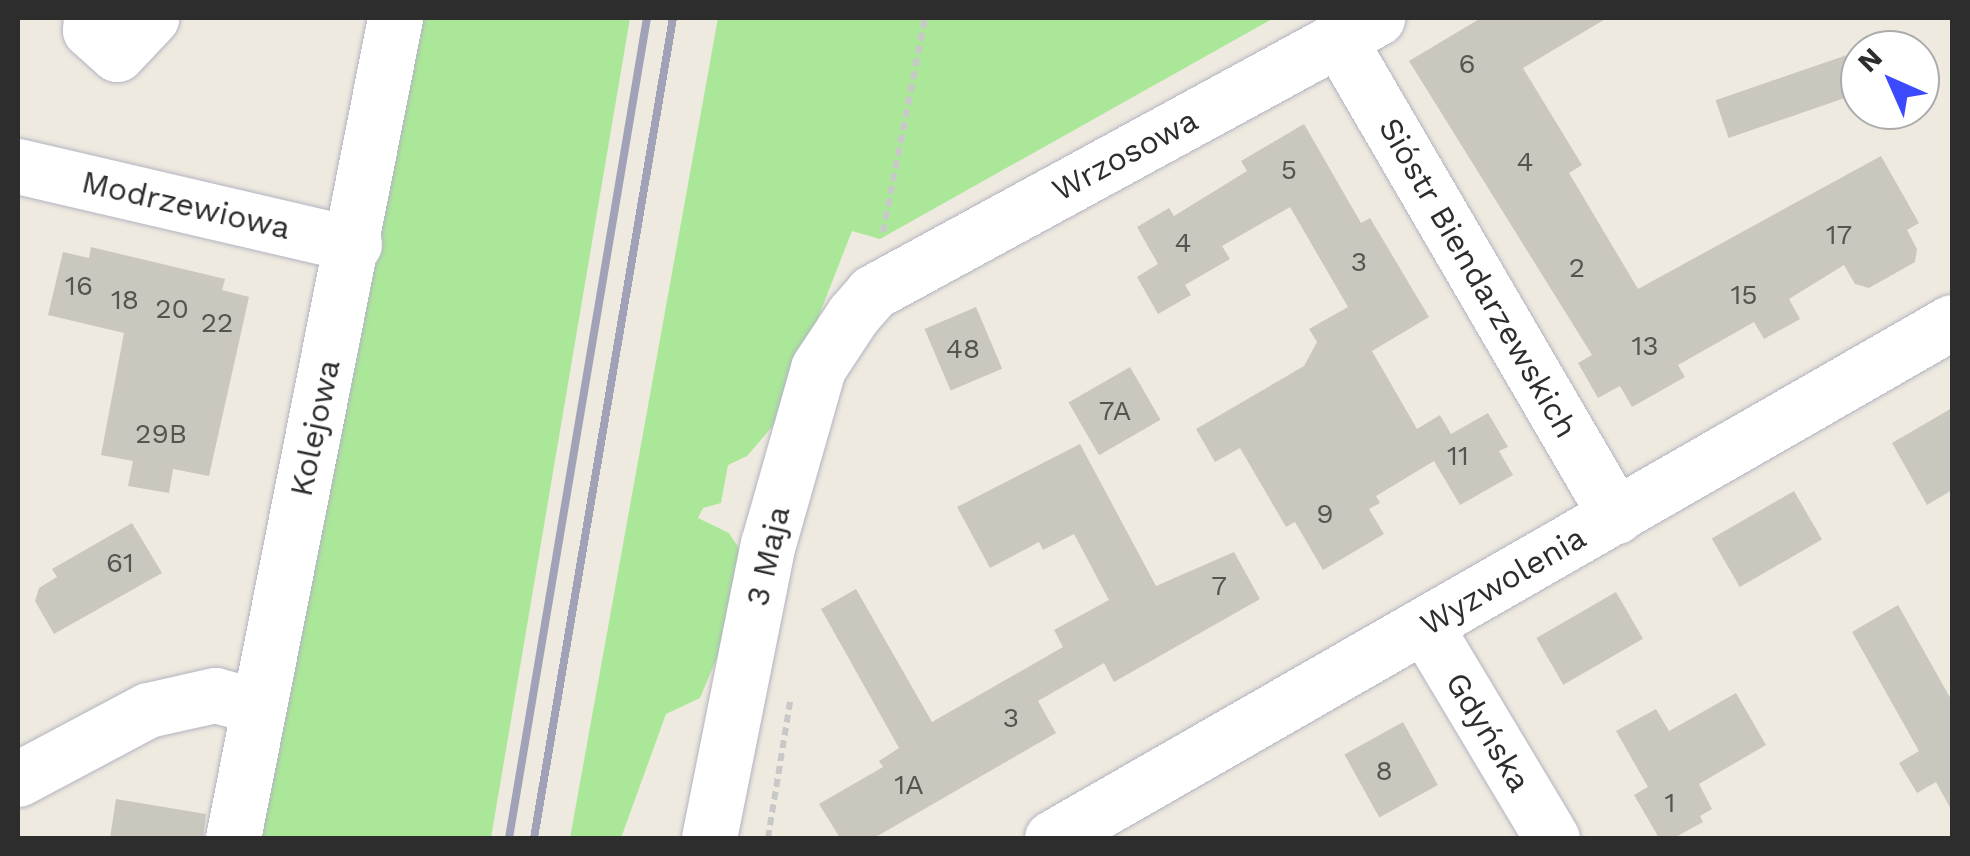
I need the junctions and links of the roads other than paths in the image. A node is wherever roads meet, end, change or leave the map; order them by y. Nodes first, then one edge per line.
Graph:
1 (91, 18) edge
2 (151, 18) edge
3 (395, 18) edge
4 (1358, 29) edge
5 (18, 166) edge
6 (354, 244) junction
7 (873, 292) joint
8 (1952, 322) edge
9 (1616, 516) junction
10 (1426, 626) junction
11 (256, 706) junction
12 (18, 778) edge
13 (233, 838) edge
14 (708, 838) edge
15 (1052, 838) edge
16 (1552, 838) edge

1 - 2 street
3 - 6 street, Kolejowa
4 - 7 street, Wrzosowa
4 - 9 street, Sióstr Biendarzewskich
5 - 6 street, Modrzewiowa
6 - 11 street, Kolejowa
7 - 14 street, 3 Maja
8 - 9 street, Wyzwolenia
9 - 10 street, Wyzwolenia
10 - 15 street, Wyzwolenia
10 - 16 street, Gdyńska
11 - 12 street
11 - 13 street, Kolejowa

